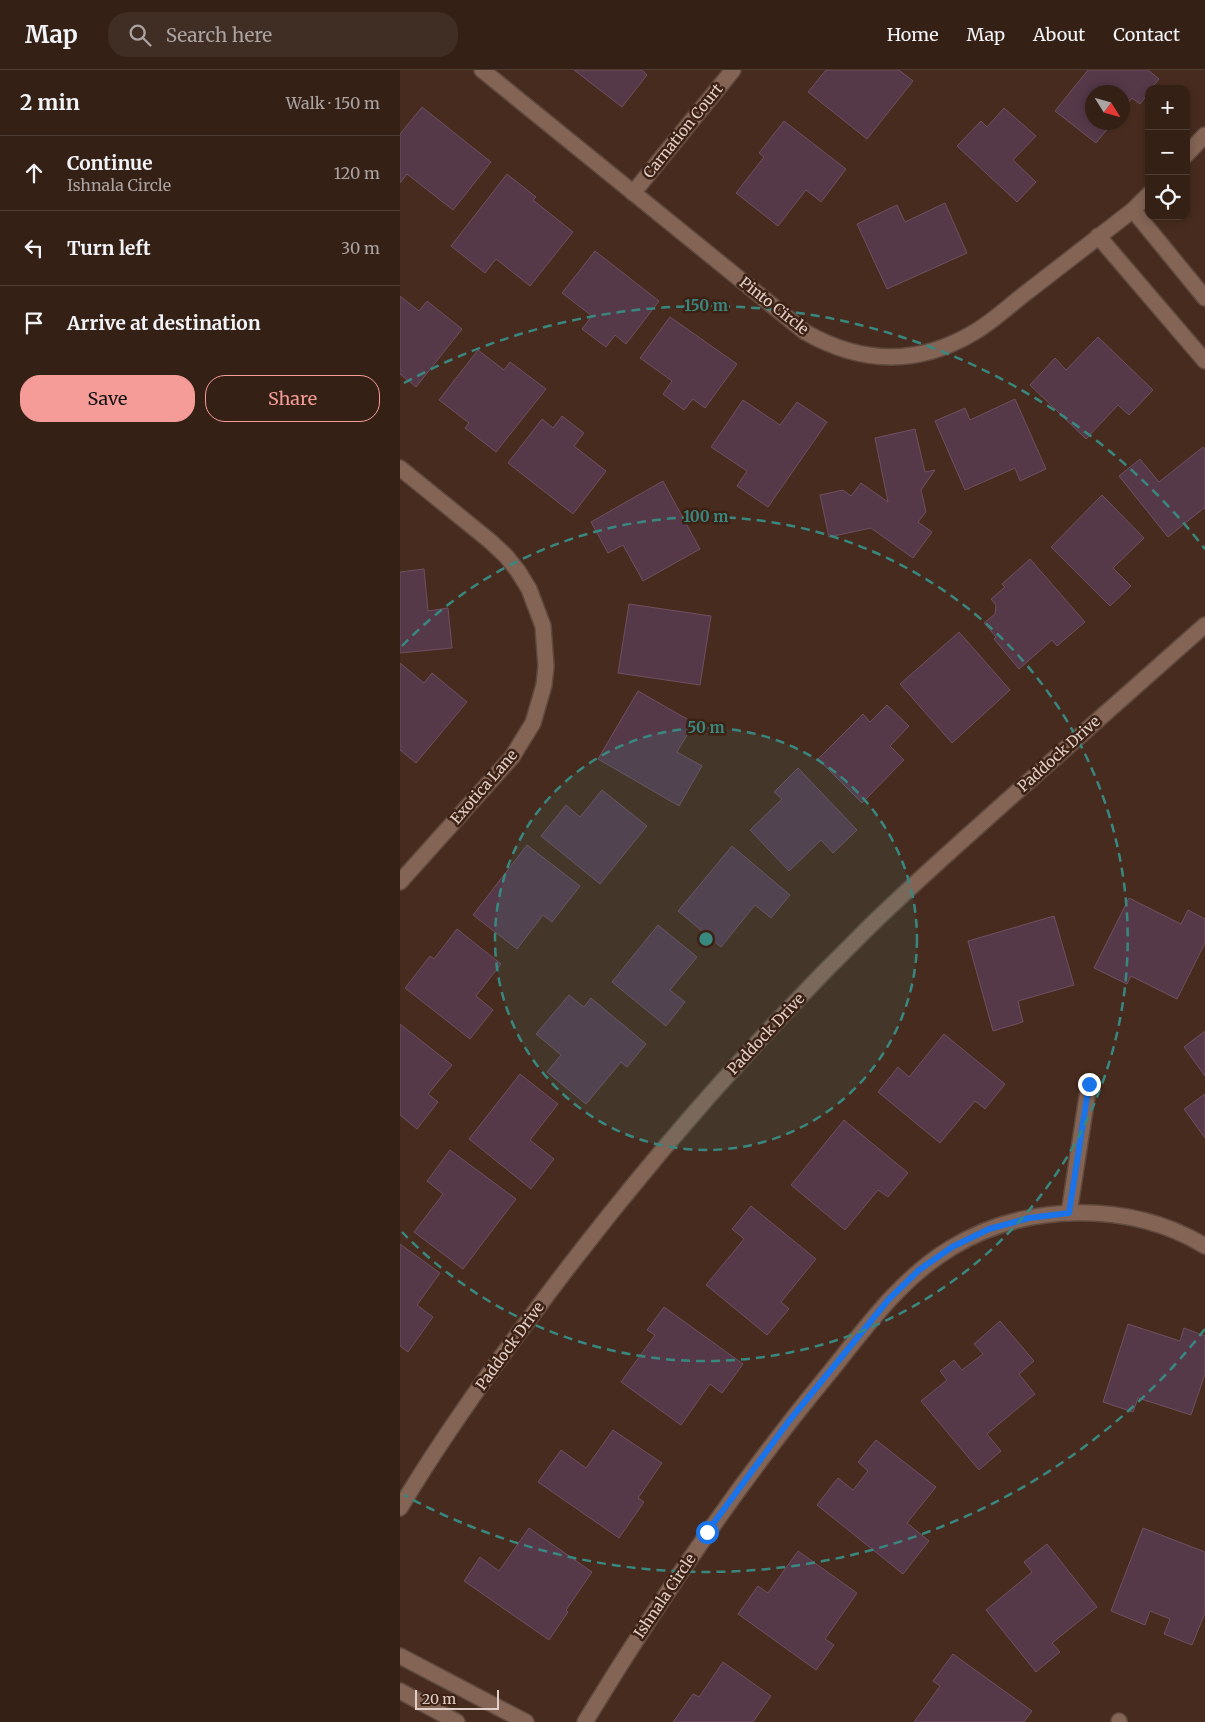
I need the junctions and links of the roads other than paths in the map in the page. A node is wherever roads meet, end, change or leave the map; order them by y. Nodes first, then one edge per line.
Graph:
1 (482, 70) edge
2 (733, 70) edge
3 (1205, 135) edge
4 (1190, 151) edge
5 (632, 193) junction
6 (1145, 198) edge
7 (1133, 210) junction
8 (1098, 236) junction
9 (1205, 298) edge
10 (1205, 361) edge
11 (400, 468) edge
12 (1205, 625) edge
13 (400, 882) edge
14 (1089, 1084) dead end
15 (1069, 1213) junction
16 (1205, 1246) edge
17 (400, 1508) edge
18 (400, 1656) edge
19 (400, 1691) edge
20 (457, 1722) edge
21 (526, 1722) edge
22 (586, 1722) edge

1 - 5 street, Pinto Circle
2 - 5 street, Carnation Court
3 - 4 street
5 - 8 street, Pinto Circle
6 - 7 street, Pinto Circle
7 - 8 street, Pinto Circle
7 - 9 street
8 - 10 street
11 - 13 street, Exotica Lane
12 - 17 street, Paddock Drive
14 - 15 street
15 - 16 street, Ishnala Circle
15 - 22 street, Ishnala Circle
18 - 21 street
19 - 20 street

